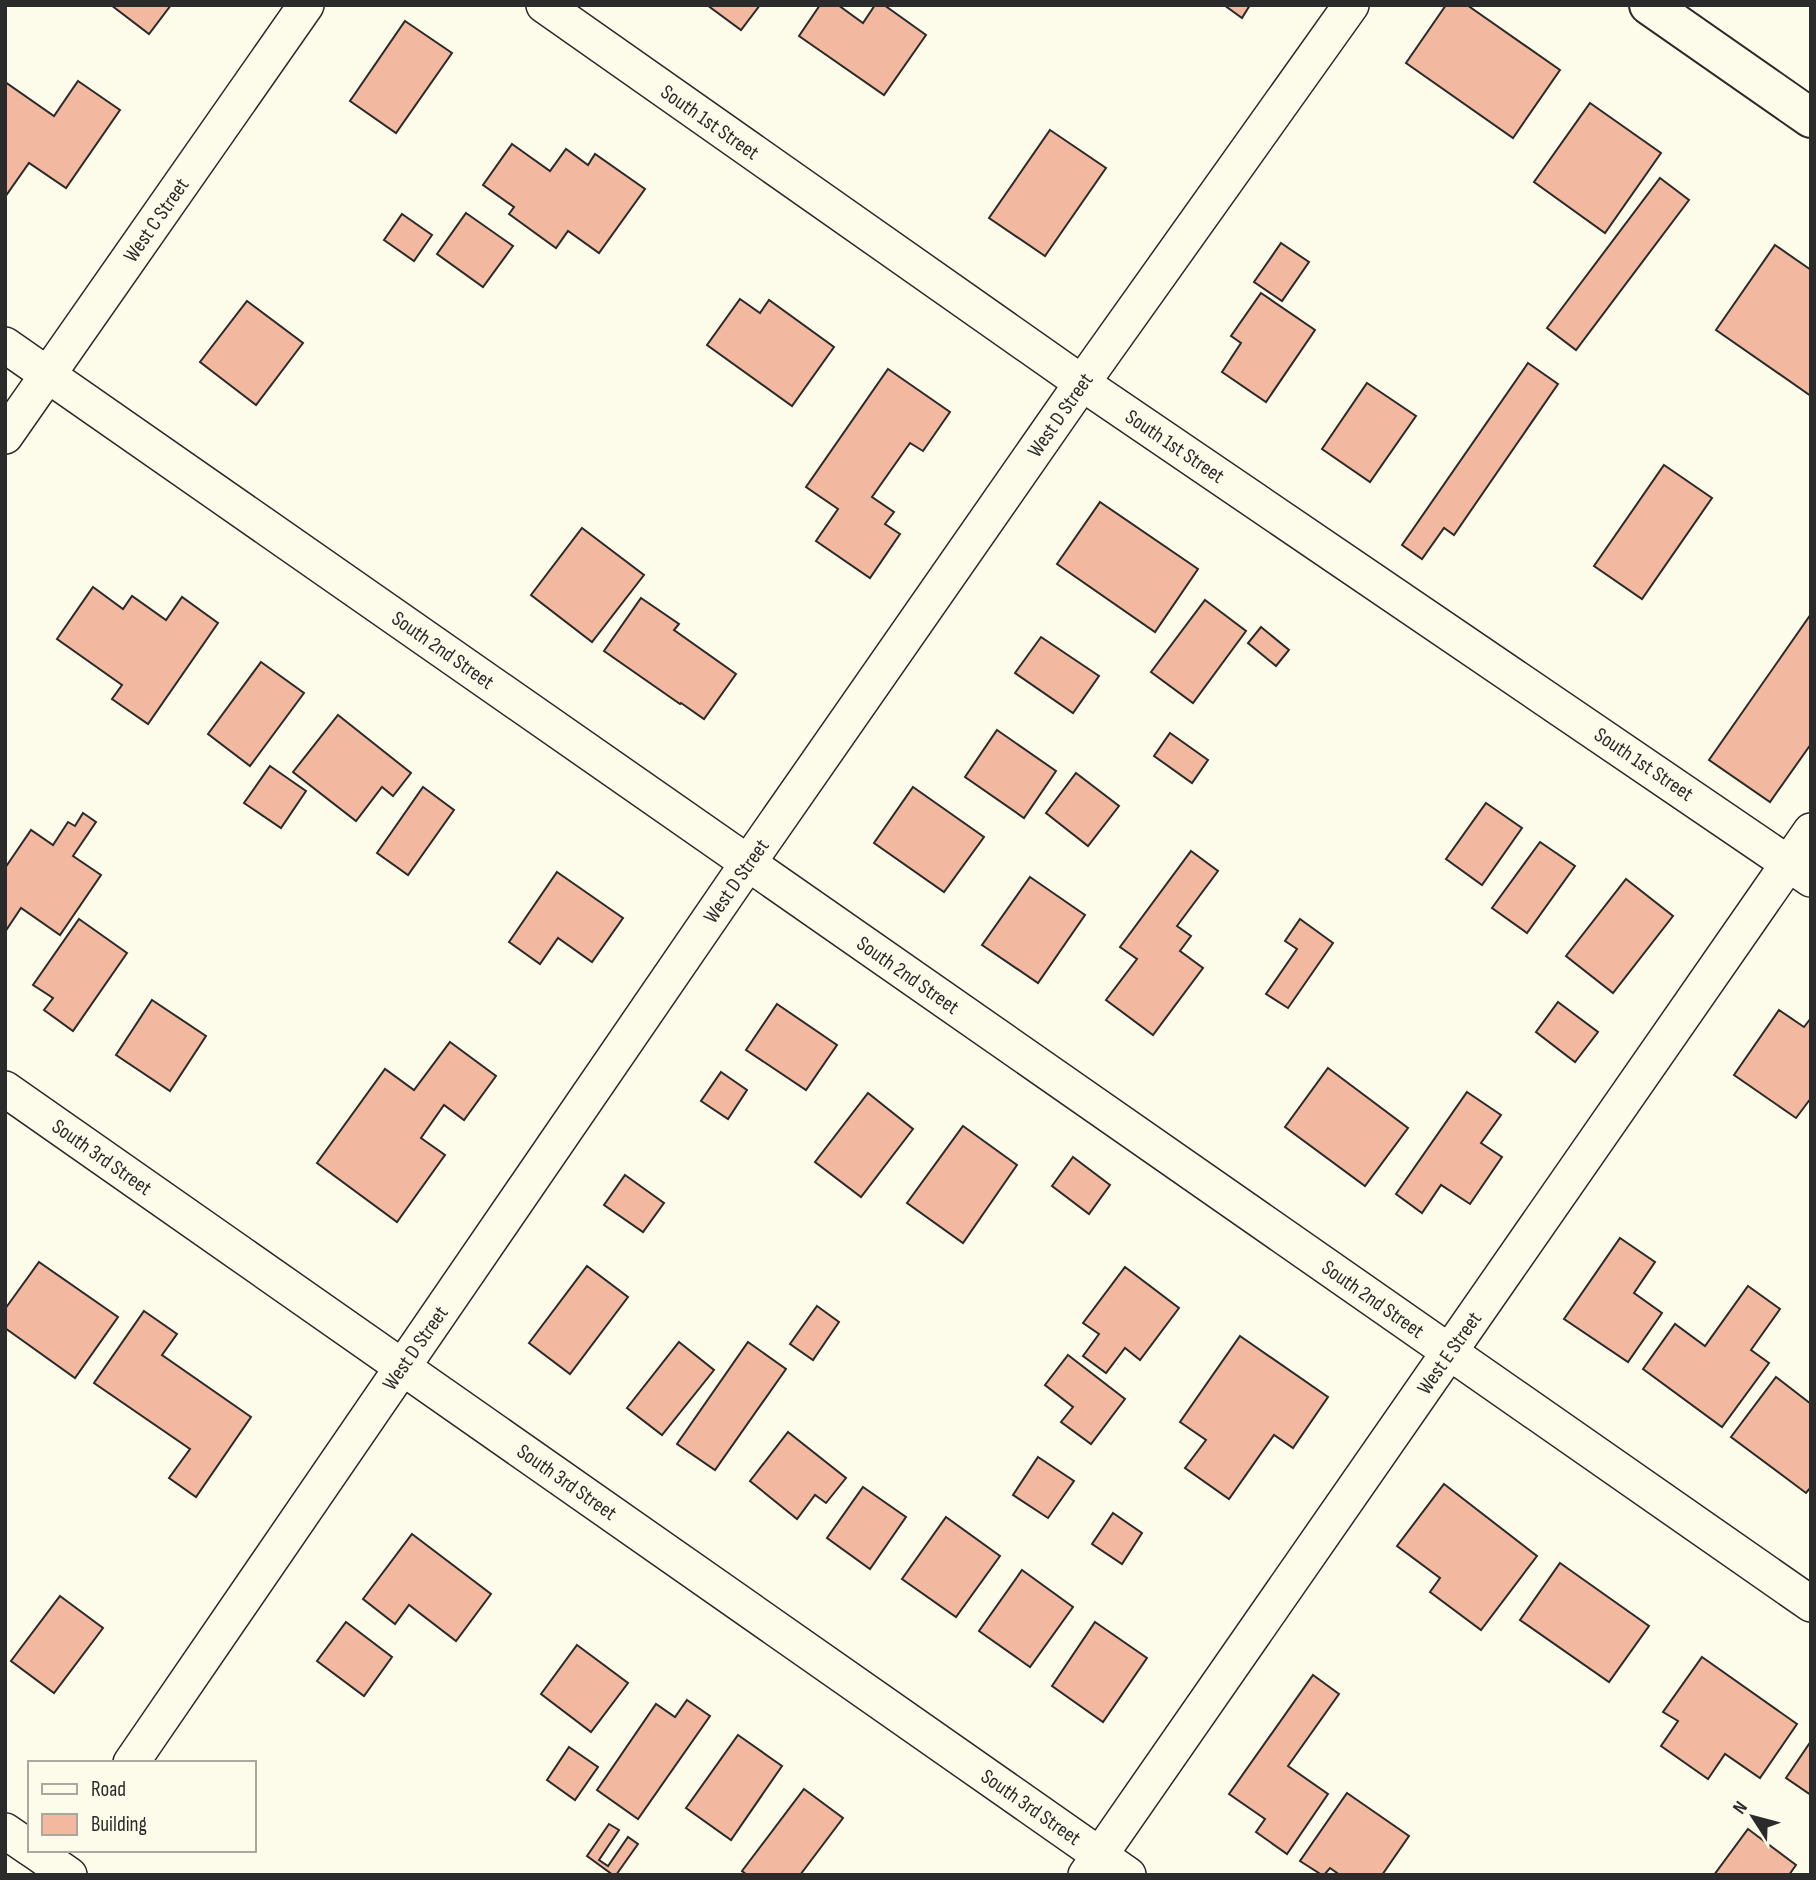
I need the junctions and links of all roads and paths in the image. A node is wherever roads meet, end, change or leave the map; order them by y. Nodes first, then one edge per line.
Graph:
1 (306, 5) edge
2 (544, 5) edge
3 (1351, 5) edge
4 (1649, 5) edge
5 (1811, 118) edge
6 (5, 345) edge
7 (48, 375) junction
8 (1082, 383) junction
9 (5, 436) edge
10 (1811, 831) edge
11 (748, 863) junction
12 (1800, 871) edge
13 (5, 1089) edge
14 (1449, 1352) junction
15 (402, 1367) junction
16 (1811, 1604) edge
17 (132, 1761) edge
18 (5, 1831) edge
19 (28, 1846) edge
20 (1093, 1865) edge
21 (1128, 1875) edge

1 - 7 street, West C Street
2 - 8 street, South 1st Street
3 - 8 street, West D Street
4 - 5 main road
6 - 7 street, South 2nd Street
7 - 9 street, West C Street
7 - 11 street, South 2nd Street
8 - 11 street, West D Street
8 - 12 street, South 1st Street
10 - 12 street, West E Street
11 - 14 street, South 2nd Street
11 - 15 street, West D Street
12 - 14 street, West E Street
13 - 15 street, South 3rd Street
14 - 16 street, South 2nd Street
14 - 20 street, West E Street
15 - 17 street, West D Street
15 - 20 street, South 3rd Street
18 - 19 street
20 - 21 street, South 3rd Street

